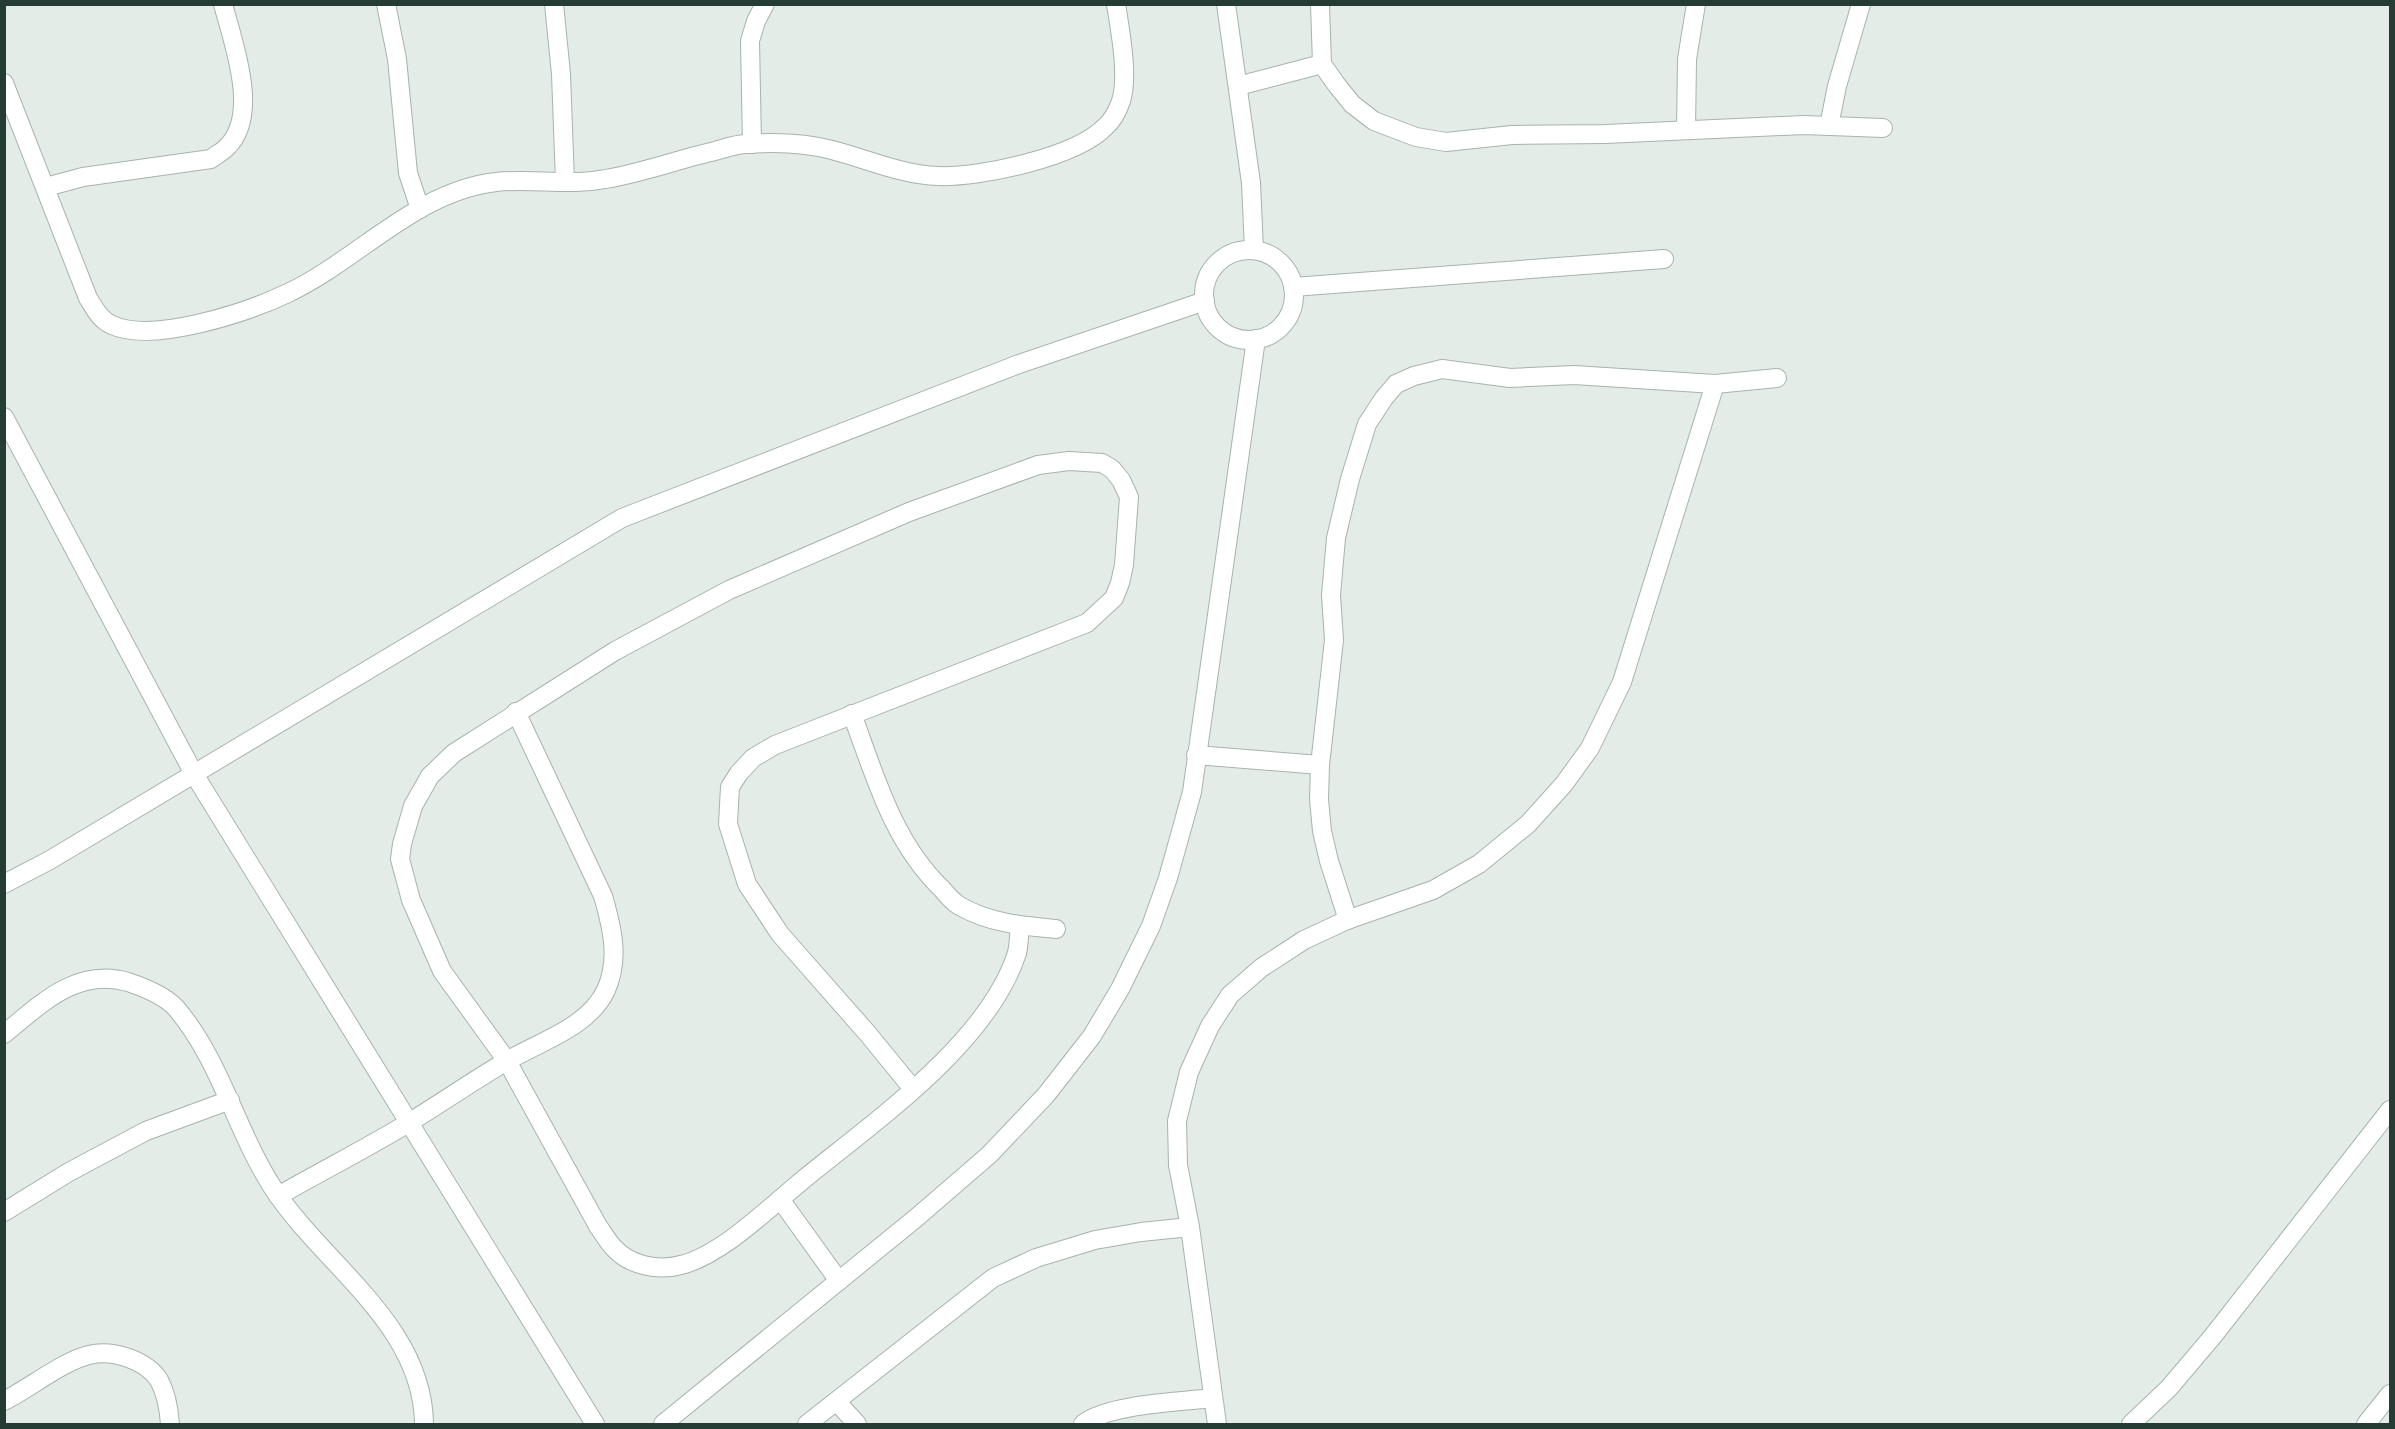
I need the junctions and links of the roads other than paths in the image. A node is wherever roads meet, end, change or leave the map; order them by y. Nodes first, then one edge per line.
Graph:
1 (223, 4) edge
2 (386, 4) edge
3 (554, 4) edge
4 (765, 4) edge
5 (1116, 4) edge
6 (1226, 4) edge
7 (1320, 4) edge
8 (1696, 4) edge
9 (1861, 4) edge
10 (1322, 64) junction
11 (4, 83) edge
12 (1238, 86) junction
13 (1829, 126) junction
14 (1882, 128) dead end
15 (1686, 130) junction
16 (752, 144) junction
17 (565, 182) junction
18 (46, 187) junction
19 (420, 209) junction
20 (1254, 250) junction
21 (1664, 259) dead end
22 (1293, 287) junction
23 (1205, 301) junction
24 (1256, 339) junction
25 (1777, 378) dead end
26 (1715, 384) junction
27 (4, 417) edge
28 (516, 712) junction
29 (852, 714) junction
30 (1196, 755) junction
31 (1320, 765) junction
32 (194, 774) junction
33 (4, 884) edge
34 (1348, 920) junction
35 (1020, 926) junction
36 (1056, 929) dead end
37 (4, 1034) edge
38 (507, 1061) junction
39 (913, 1089) junction
40 (230, 1100) junction
41 (2391, 1110) edge
42 (409, 1123) junction
43 (278, 1196) junction
44 (780, 1199) junction
45 (4, 1212) edge
46 (1190, 1227) junction
47 (839, 1281) junction
48 (2391, 1394) edge
49 (1213, 1398) junction
50 (4, 1401) edge
51 (837, 1402) junction
52 (170, 1425) edge
53 (424, 1425) edge
54 (595, 1425) edge
55 (663, 1425) edge
56 (807, 1425) edge
57 (857, 1425) edge
58 (1083, 1425) edge
59 (1217, 1425) edge
60 (2131, 1425) edge
61 (2366, 1425) edge

1 - 18 street
2 - 19 street
3 - 17 street
4 - 16 street
5 - 16 street
6 - 12 street
7 - 10 street
8 - 15 street
9 - 13 street
10 - 12 street
10 - 15 street
11 - 18 street
12 - 20 street
13 - 14 street
13 - 15 street
16 - 17 street
17 - 19 street
18 - 19 street
20 - 22 street
20 - 23 street
21 - 22 street
22 - 24 street
23 - 24 street
23 - 32 street
24 - 30 street
25 - 26 street
26 - 31 street
26 - 34 street
27 - 32 street
28 - 29 street
28 - 38 street
28 - 38 street
29 - 35 street
29 - 39 street
30 - 31 street
30 - 47 street
31 - 34 street
32 - 33 street
32 - 42 street
34 - 46 street
35 - 36 street
35 - 39 street
37 - 40 street
38 - 42 street
38 - 44 street
39 - 44 street
40 - 43 street
40 - 45 street
41 - 60 street
42 - 43 street
42 - 54 street
43 - 53 street
44 - 47 street
46 - 49 street
46 - 51 street
47 - 55 street
48 - 61 street
49 - 58 street
49 - 59 street
50 - 52 street
51 - 56 street
51 - 57 street

